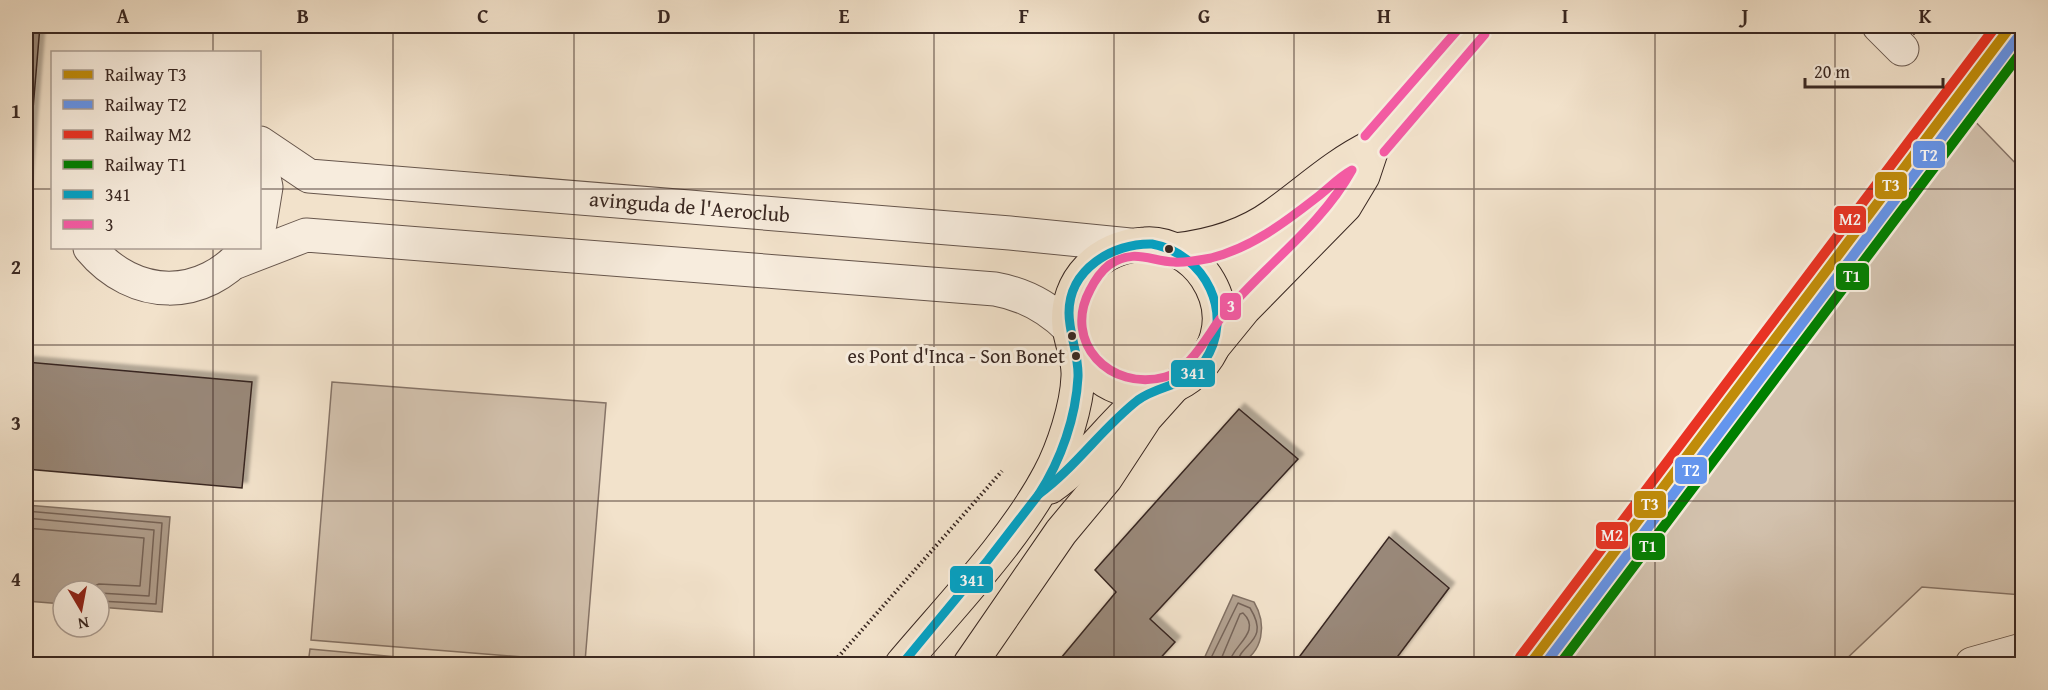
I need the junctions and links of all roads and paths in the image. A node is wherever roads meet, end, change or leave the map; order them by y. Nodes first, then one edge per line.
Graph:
1 (1476, 26) edge
2 (1880, 26) edge
3 (1902, 49) dead end
4 (261, 144) edge
5 (1372, 146) junction
6 (261, 163) edge
7 (261, 218) edge
8 (1130, 245) junction
9 (91, 249) edge
10 (1175, 250) junction
11 (242, 255) edge
12 (1072, 338) junction
13 (1213, 348) junction
14 (1160, 390) junction
15 (1008, 464) dead end
16 (1038, 494) junction
17 (2022, 650) edge
18 (832, 664) edge
19 (902, 664) edge
20 (969, 664) edge
21 (1972, 664) edge

1 - 5 main road
2 - 3 street
4 - 8 street, avinguda de l'Aeroclub
5 - 10 main road
5 - 13 main road
6 - 7 street
8 - 10 main road
8 - 12 main road
9 - 11 street
10 - 13 main road
11 - 12 street
12 - 14 main road
12 - 16 main road
13 - 14 main road
14 - 16 main road
14 - 20 main road
15 - 18 path
16 - 19 main road
17 - 21 street

